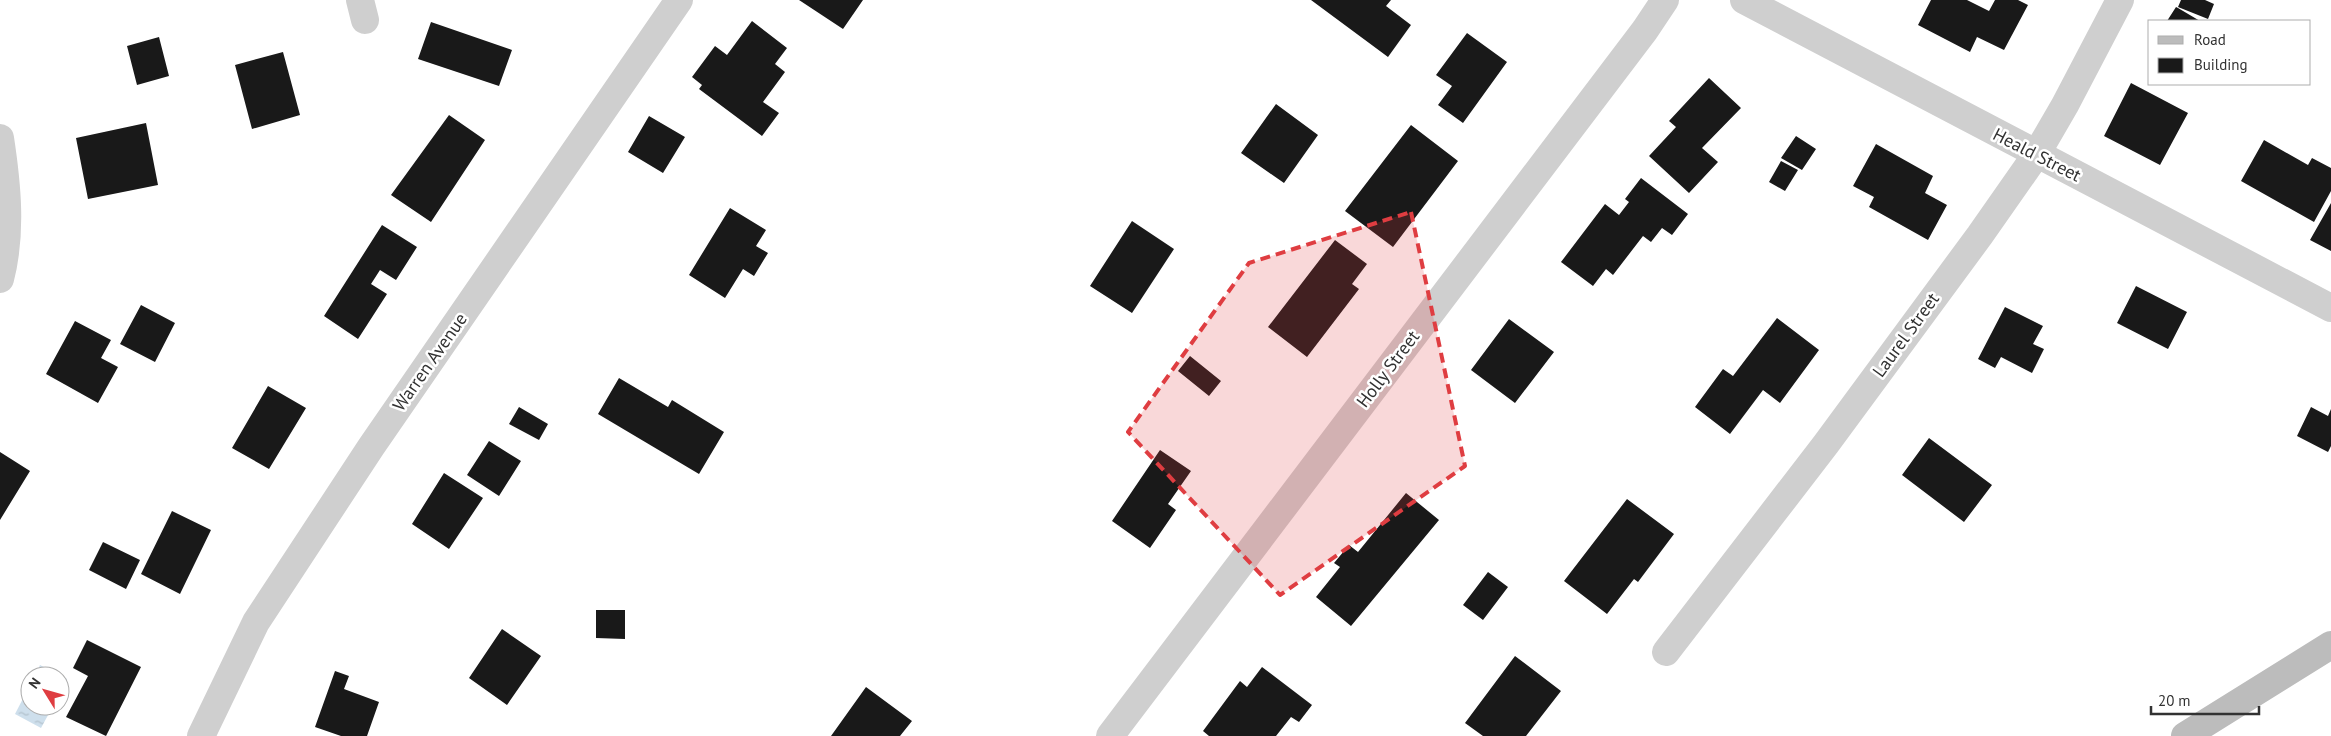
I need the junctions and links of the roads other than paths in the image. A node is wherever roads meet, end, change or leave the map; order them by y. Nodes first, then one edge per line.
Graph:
1 (678, 0) edge
2 (1665, 0) edge
3 (1744, 0) edge
4 (2120, 0) edge
5 (0, 138) edge
6 (2036, 155) junction
7 (0, 279) edge
8 (2331, 308) edge
9 (2331, 645) edge
10 (1666, 652) dead end
11 (201, 736) edge
12 (1110, 736) edge
13 (2185, 736) edge

1 - 11 street, Warren Avenue
2 - 12 street, Holly Street
3 - 6 street, Heald Street
4 - 6 street, Laurel Street
5 - 7 street
6 - 8 street, Heald Street
6 - 10 street, Laurel Street
9 - 13 street

